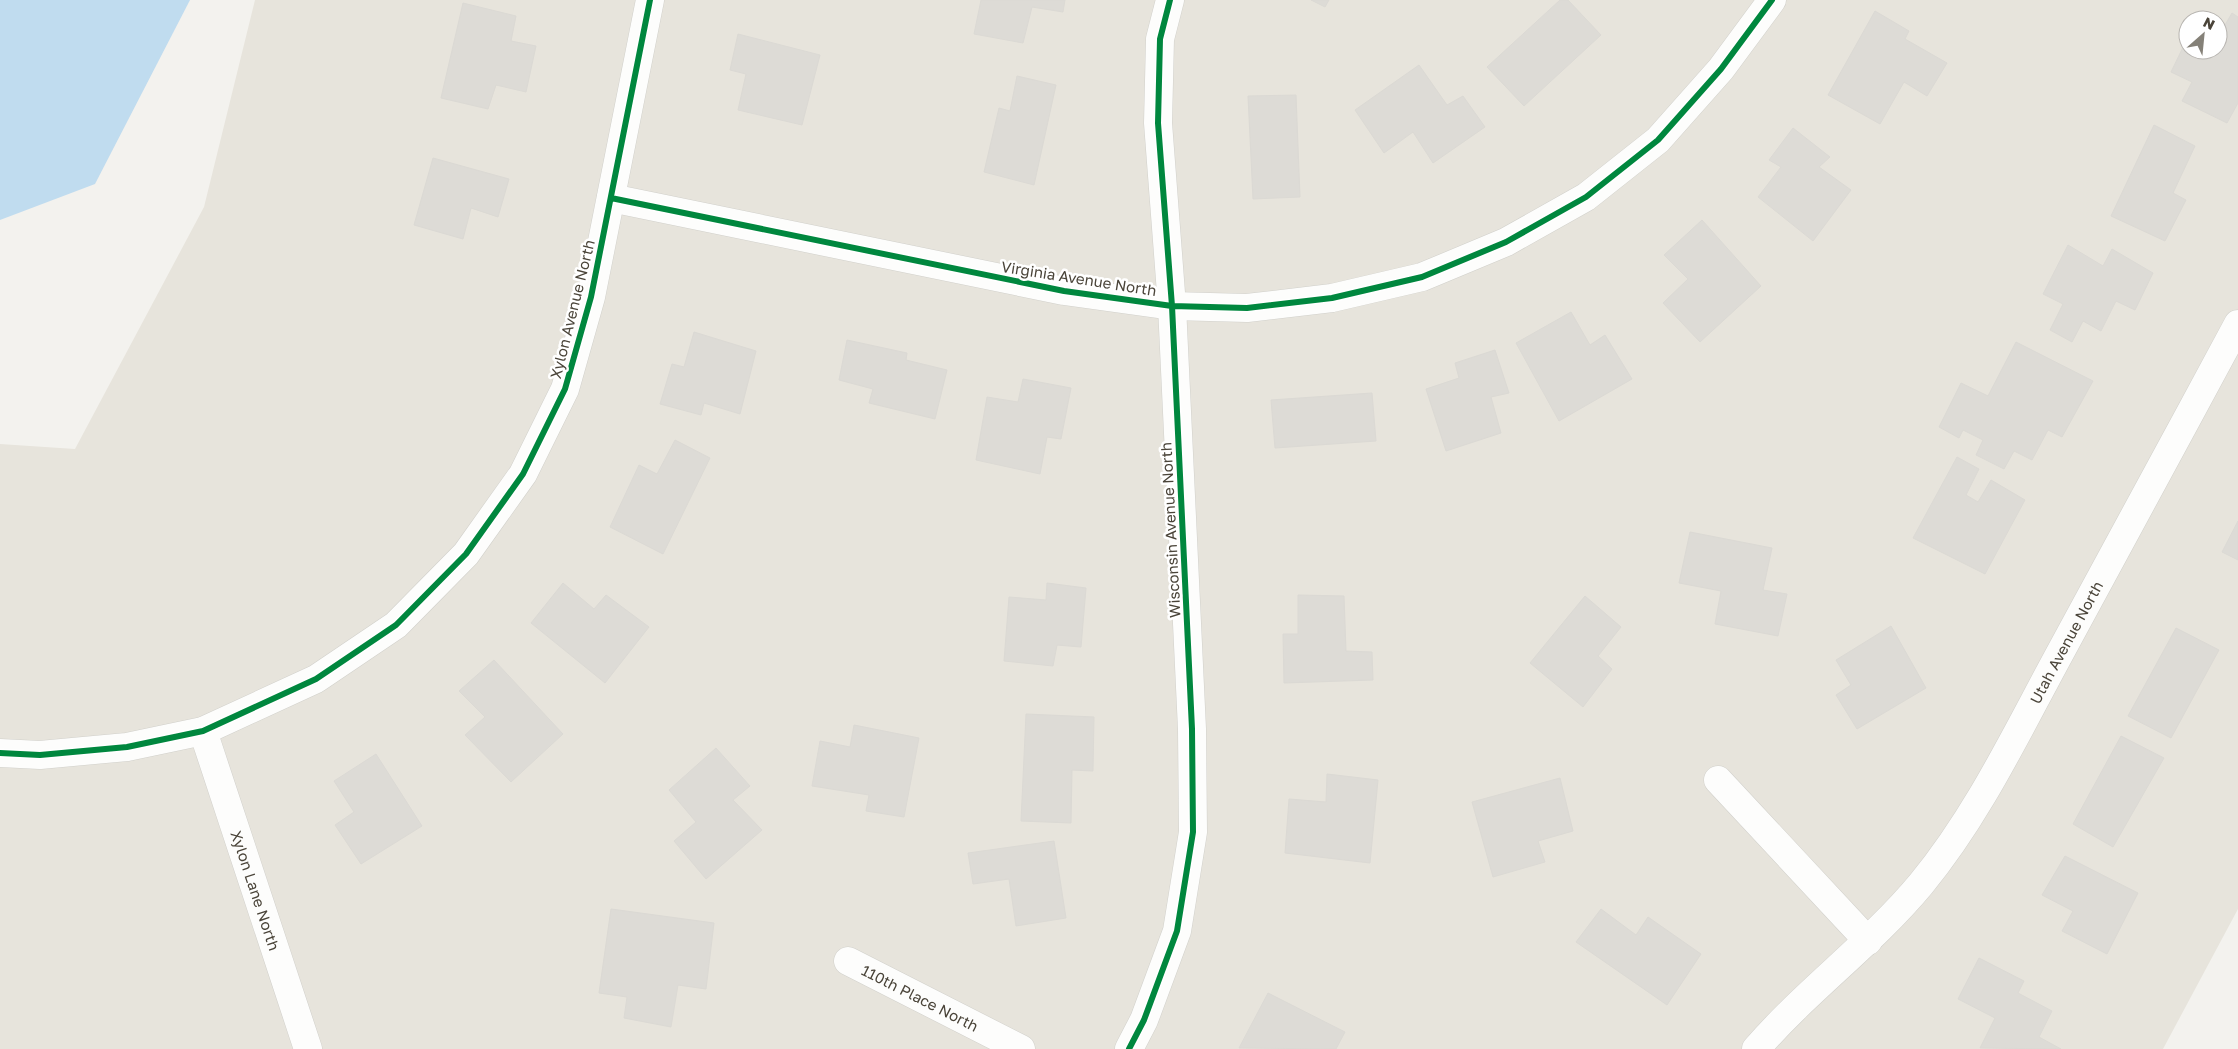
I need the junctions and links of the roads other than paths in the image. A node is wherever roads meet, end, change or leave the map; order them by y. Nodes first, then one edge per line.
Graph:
1 (650, 0) edge
2 (1170, 0) edge
3 (1772, 0) edge
4 (611, 198) junction
5 (1172, 306) junction
6 (2238, 324) edge
7 (203, 730) junction
8 (0, 752) edge
9 (1718, 780) dead end
10 (1868, 942) junction
11 (848, 961) dead end
12 (308, 1049) edge
13 (1021, 1049) edge
14 (1129, 1049) edge
15 (1756, 1049) edge

1 - 4 street, Xylon Avenue North
2 - 5 street, Wisconsin Avenue North
3 - 5 street, Virginia Avenue North
4 - 5 street, Virginia Avenue North
4 - 7 street, Xylon Avenue North
5 - 14 street, Wisconsin Avenue North
6 - 10 street, Utah Avenue North
7 - 8 street, Xylon Avenue North
7 - 12 street, Xylon Lane North
9 - 10 street
10 - 15 street, Utah Avenue North
11 - 13 street, 110th Place North

